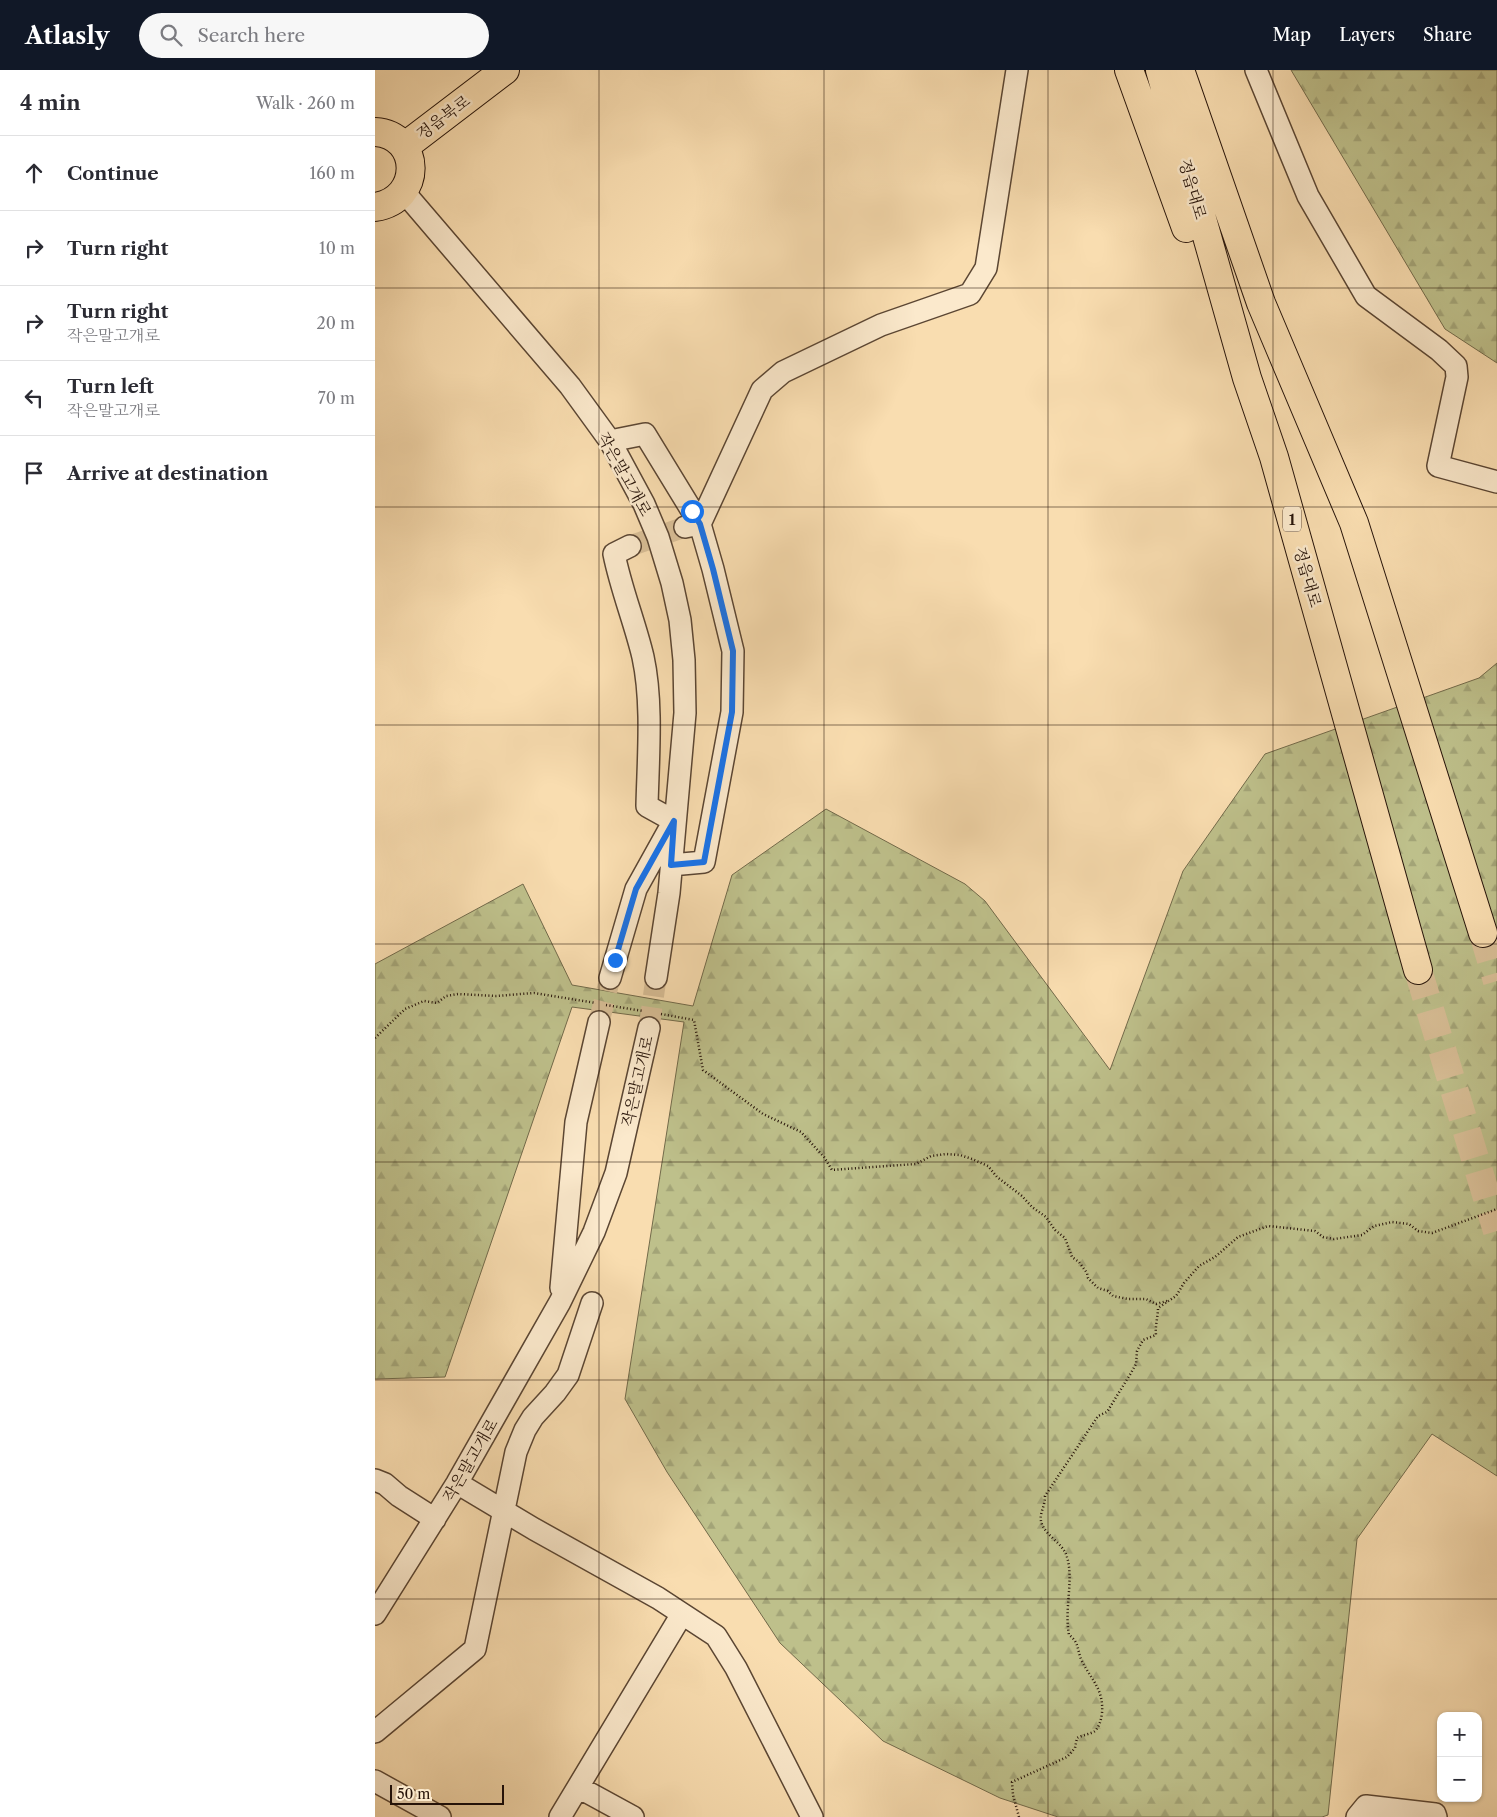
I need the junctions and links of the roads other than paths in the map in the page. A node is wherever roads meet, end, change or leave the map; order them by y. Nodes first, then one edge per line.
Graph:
1 (505, 70) edge
2 (1017, 70) edge
3 (1129, 70) edge
4 (1160, 70) edge
5 (1180, 70) edge
6 (1195, 70) edge
7 (1256, 70) edge
8 (375, 132) edge
9 (404, 147) junction
10 (404, 192) junction
11 (375, 207) edge
12 (1261, 303) junction
13 (610, 441) junction
14 (1274, 457) junction
15 (1497, 482) edge
16 (693, 526) junction
17 (631, 546) tunnel mouth
18 (674, 821) junction
19 (671, 865) junction
20 (1483, 933) tunnel mouth
21 (1418, 970) tunnel mouth
22 (609, 978) tunnel mouth
23 (656, 978) tunnel mouth
24 (651, 1018) tunnel mouth
25 (599, 1022) tunnel mouth
26 (560, 1302) junction
27 (592, 1303) dead end
28 (375, 1480) edge
29 (457, 1483) junction
30 (504, 1512) junction
31 (435, 1519) junction
32 (375, 1614) edge
33 (682, 1614) junction
34 (375, 1732) edge
35 (375, 1781) edge
36 (578, 1787) junction
37 (440, 1817) edge
38 (560, 1817) edge
39 (633, 1817) edge
40 (813, 1817) edge
41 (1357, 1817) edge
42 (1436, 1817) edge

1 - 9 main road, 정읍북로
2 - 16 street
3 - 14 main road
4 - 14 main road, 정읍대로 / 1
5 - 12 main road, 정읍대로
6 - 12 main road
7 - 15 street
8 - 9 main road, 정읍북로
9 - 10 main road, 정읍북로
10 - 11 main road
10 - 13 street, 작은말고개로
12 - 20 main road, 정읍대로
13 - 16 street
13 - 18 street, 작은말고개로
14 - 21 main road, 정읍대로 / 1
16 - 19 street
17 - 18 street
18 - 19 street, 작은말고개로
18 - 22 street, 작은말고개로
19 - 23 street, 작은말고개로
24 - 26 street, 작은말고개로
25 - 26 street, 작은말고개로
26 - 29 street, 작은말고개로
27 - 30 street
28 - 31 street
29 - 30 street
29 - 31 street, 작은말고개로
30 - 33 street
30 - 34 street
31 - 32 street, 작은말고개로
33 - 36 street
33 - 40 street
35 - 37 street
36 - 38 street
36 - 39 street
41 - 42 street

